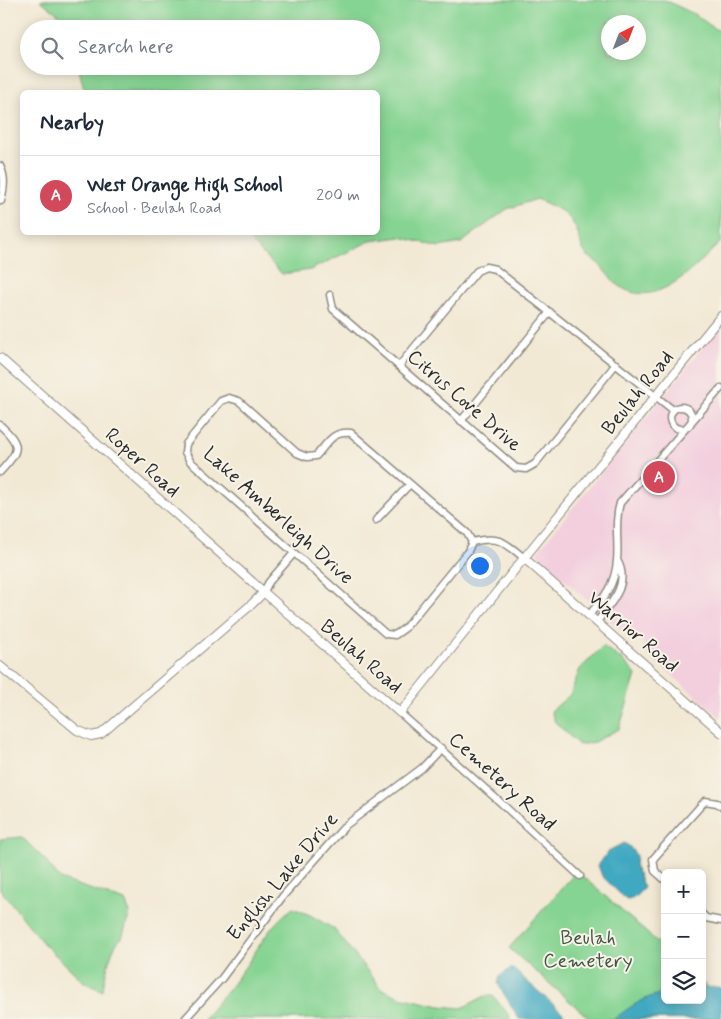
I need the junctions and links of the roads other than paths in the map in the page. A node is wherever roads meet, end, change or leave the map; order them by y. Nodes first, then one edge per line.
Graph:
1 (0, 166) edge
2 (1, 201) edge
3 (330, 295) dead end
4 (550, 312) junction
5 (721, 316) edge
6 (0, 358) edge
7 (616, 364) junction
8 (399, 366) junction
9 (721, 388) edge
10 (656, 396) junction
11 (673, 410) junction
12 (462, 421) junction
13 (0, 425) edge
14 (690, 425) junction
15 (0, 472) edge
16 (410, 484) junction
17 (376, 520) dead end
18 (472, 542) junction
19 (294, 553) junction
20 (524, 558) junction
21 (617, 560) junction
22 (263, 593) junction
23 (589, 615) junction
24 (596, 622) junction
25 (0, 666) edge
26 (400, 713) junction
27 (721, 732) edge
28 (441, 748) junction
29 (721, 806) edge
30 (580, 876) dead end
31 (661, 876) edge
32 (706, 918) edge
33 (721, 921) edge
34 (185, 1019) edge

1 - 2 street
3 - 8 street, Citrus Cove Drive
4 - 7 street
4 - 8 street
4 - 12 street
5 - 10 street, Beulah Road
6 - 22 street, Roper Road
7 - 10 street
7 - 12 street, Citrus Cove Drive
8 - 12 street, Citrus Cove Drive
9 - 14 street
10 - 11 street
10 - 20 street, Beulah Road
11 - 14 street
11 - 14 street
13 - 15 street
14 - 21 street
16 - 17 street
16 - 18 street, Lake Amberleigh Drive
16 - 19 street, Lake Amberleigh Drive
18 - 19 street, Lake Amberleigh Drive
18 - 20 street
19 - 22 street
20 - 23 street, Warrior Road
20 - 26 street, Beulah Road
21 - 23 street
21 - 24 street
22 - 25 street
22 - 26 street, Beulah Road
23 - 24 street, Warrior Road
24 - 27 street, Warrior Road
26 - 28 street, Cemetery Road
28 - 30 street, Cemetery Road
28 - 34 street, English Lake Drive
29 - 31 street
32 - 33 street

